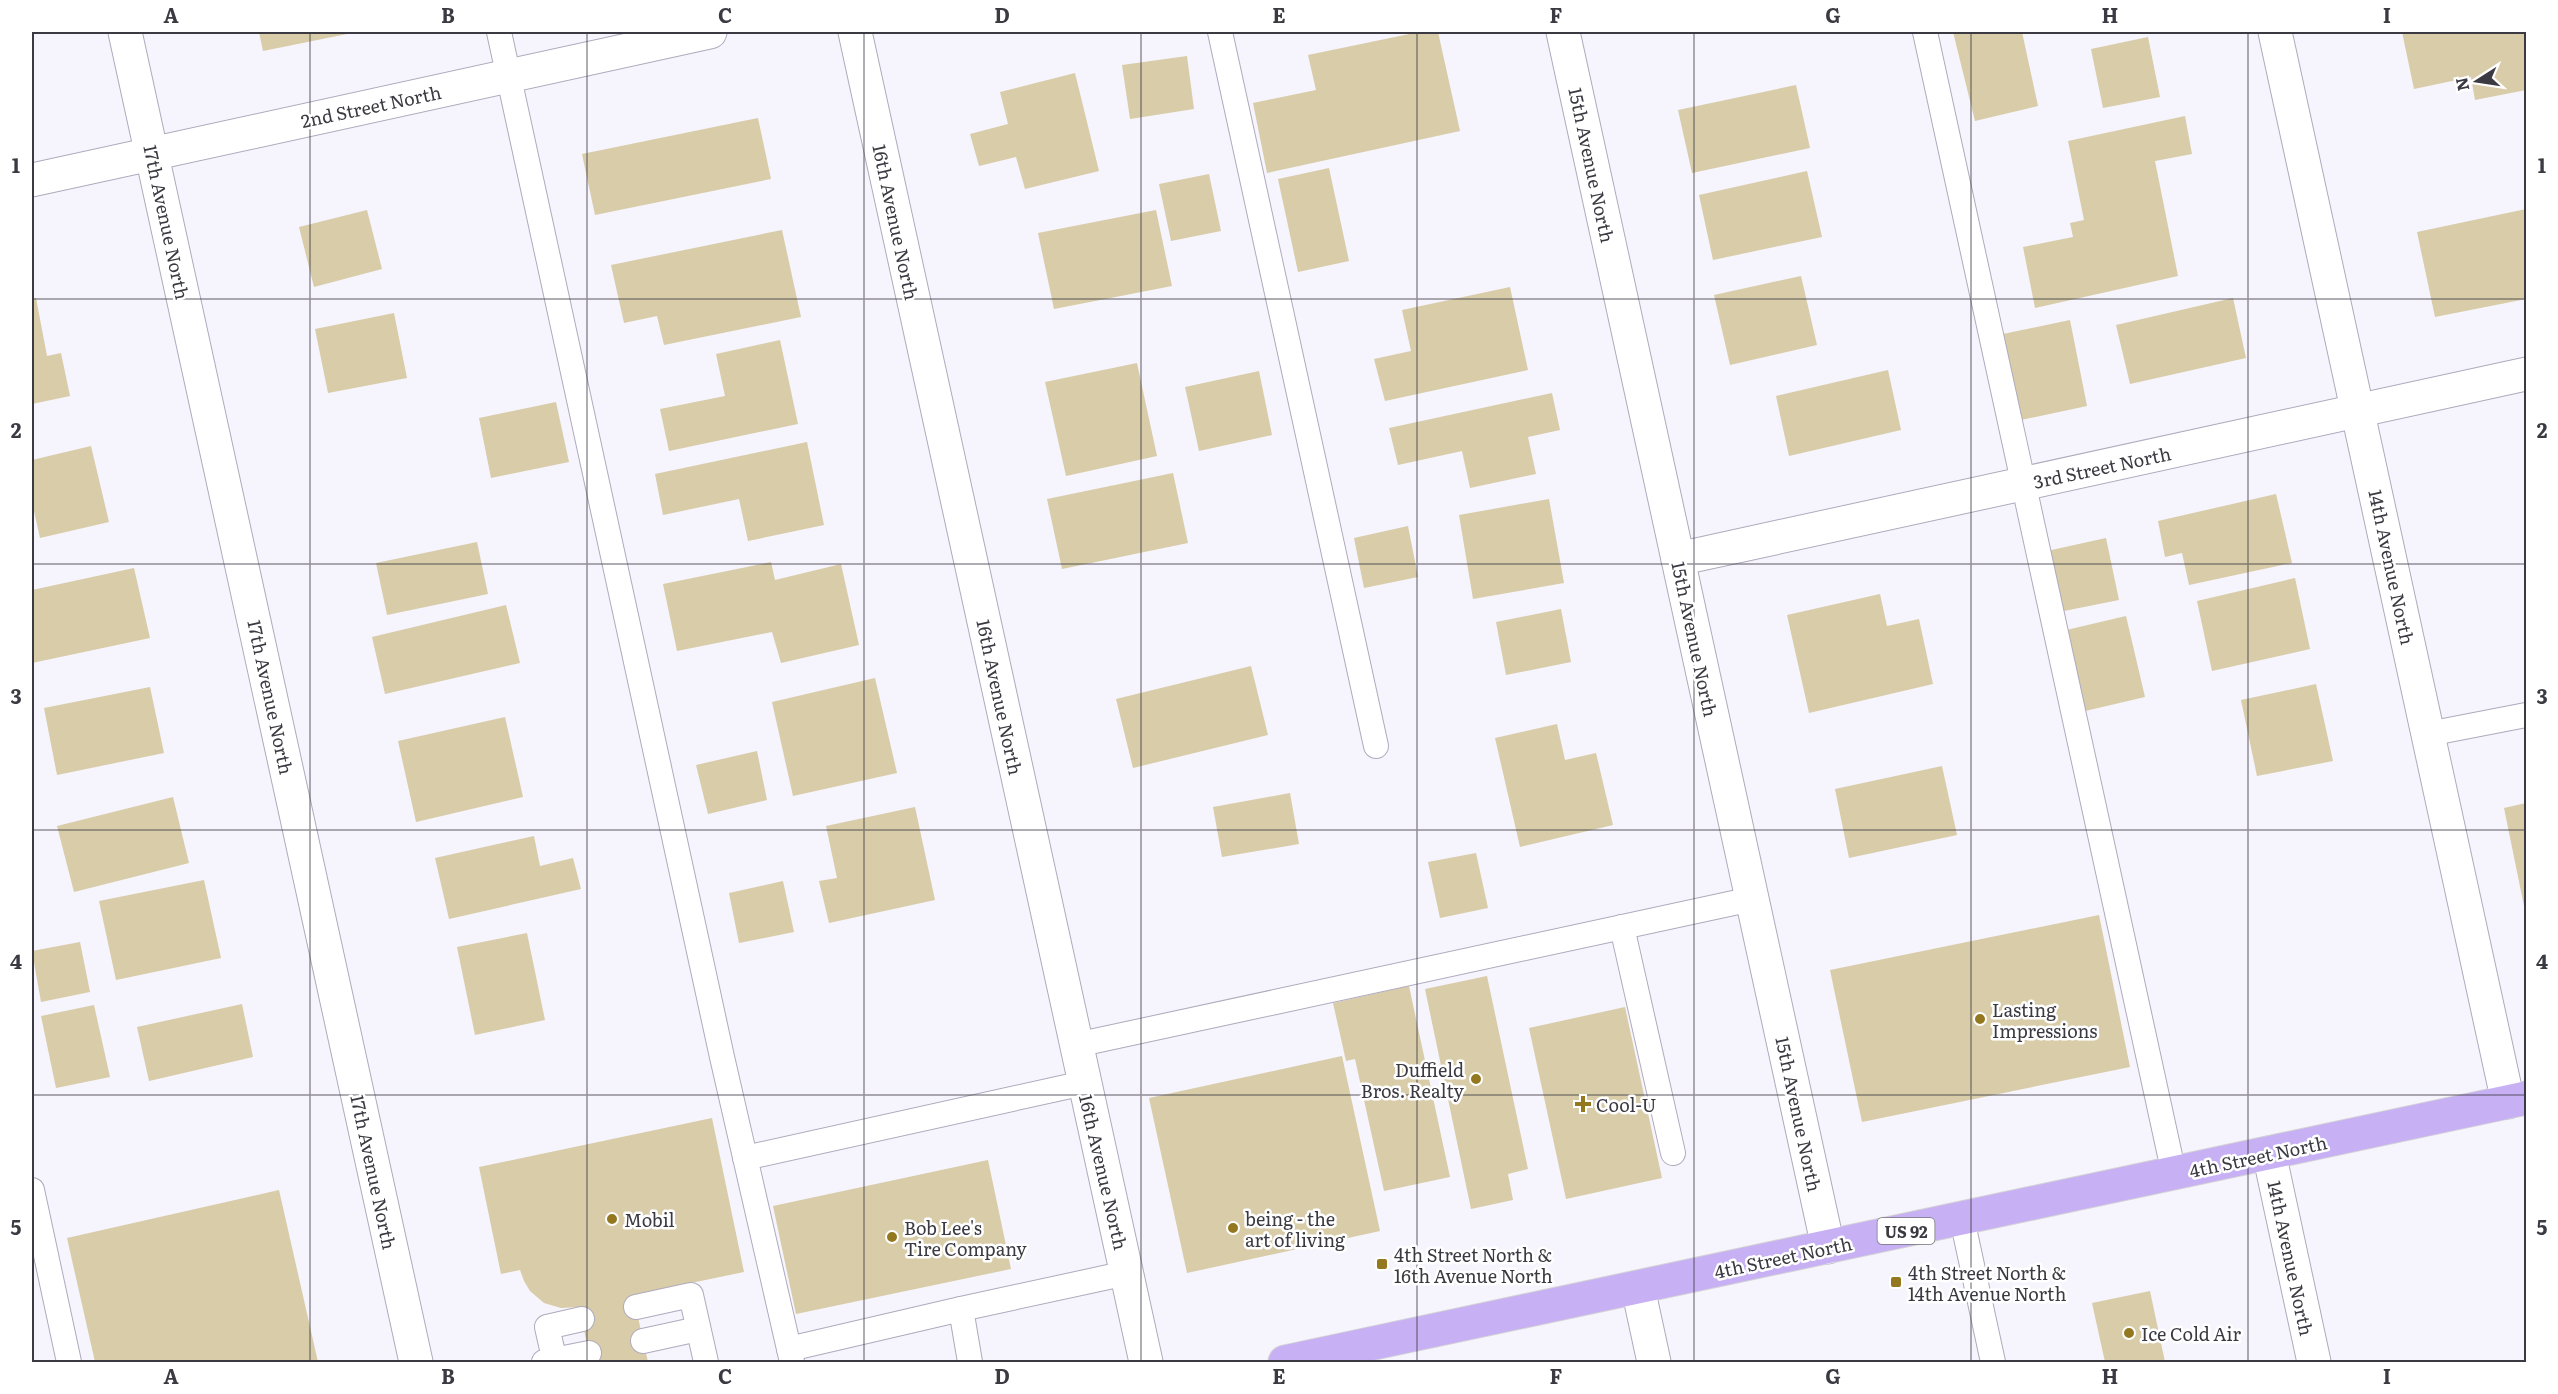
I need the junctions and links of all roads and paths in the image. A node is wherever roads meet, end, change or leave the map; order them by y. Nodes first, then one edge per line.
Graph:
1 (125, 32) edge
2 (499, 32) edge
3 (710, 32) edge
4 (855, 32) edge
5 (1220, 32) edge
6 (1563, 32) edge
7 (1925, 32) edge
8 (2274, 32) edge
9 (508, 76) junction
10 (152, 154) junction
11 (32, 180) edge
12 (2526, 374) edge
13 (2357, 411) junction
14 (2024, 484) junction
15 (1678, 559) junction
16 (2526, 715) edge
17 (2428, 734) junction
18 (1376, 746) dead end
19 (1752, 899) junction
20 (1622, 927) junction
21 (1076, 1045) junction
22 (1084, 1083) junction
23 (2517, 1100) edge
24 (1673, 1153) dead end
25 (2269, 1154) junction
26 (745, 1158) junction
27 (2174, 1174) junction
28 (32, 1190) edge
29 (1962, 1219) junction
30 (1828, 1247) junction
31 (1127, 1273) junction
32 (1638, 1288) junction
33 (636, 1307) dead end
34 (961, 1309) junction
35 (582, 1319) dead end
36 (698, 1329) junction
37 (643, 1341) dead end
38 (589, 1353) dead end
39 (790, 1356) edge
40 (69, 1362) edge
41 (416, 1362) edge
42 (551, 1362) edge
43 (706, 1362) edge
44 (970, 1362) edge
45 (1146, 1362) edge
46 (1285, 1362) edge
47 (1654, 1362) edge
48 (1993, 1362) edge
49 (2314, 1362) edge

1 - 10 street, 17th Avenue North
2 - 9 lane
3 - 9 street, 2nd Street North
4 - 21 street, 16th Avenue North
5 - 18 lane
6 - 15 street, 15th Avenue North
7 - 14 lane
8 - 13 street, 14th Avenue North
9 - 10 street, 2nd Street North
9 - 26 lane
10 - 11 street, 2nd Street North
10 - 41 street, 17th Avenue North
12 - 13 street, 3rd Street North
13 - 14 street, 3rd Street North
13 - 17 street, 14th Avenue North
14 - 15 street, 3rd Street North
14 - 27 lane
15 - 19 street, 15th Avenue North
16 - 17 lane
17 - 23 street, 14th Avenue North
19 - 20 lane
19 - 30 street, 15th Avenue North
20 - 21 lane
20 - 24 lane
21 - 22 street, 16th Avenue North
22 - 26 lane
22 - 31 street, 16th Avenue North
23 - 25 main road, 4th Street North / US 92
25 - 27 main road, 4th Street North / US 92
25 - 49 street, 14th Avenue North
26 - 39 lane
27 - 29 main road, 4th Street North / US 92
28 - 40 lane
29 - 30 main road, 4th Street North / US 92
29 - 48 lane
30 - 32 main road, 4th Street North / US 92
31 - 34 lane
31 - 45 street, 16th Avenue North
32 - 46 main road, 4th Street North / US 92
32 - 47 street
33 - 36 lane
34 - 39 lane
34 - 44 lane
35 - 42 lane
36 - 37 lane
36 - 43 lane
38 - 42 lane

